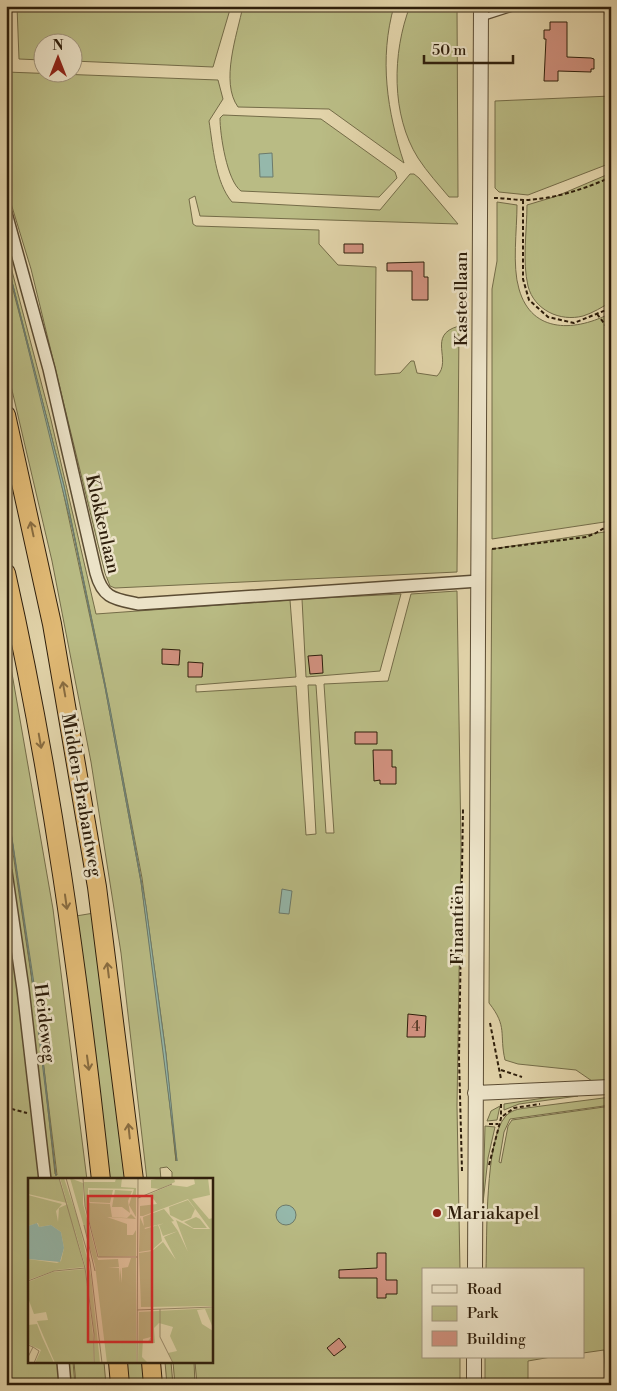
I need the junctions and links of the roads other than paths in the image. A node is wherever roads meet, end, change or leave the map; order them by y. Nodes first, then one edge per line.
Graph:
1 (518, 6) edge
2 (481, 12) edge
3 (6, 213) edge
4 (6, 415) edge
5 (6, 573) edge
6 (479, 581) junction
7 (6, 872) edge
8 (611, 1087) edge
9 (476, 1092) junction
10 (45, 1178) edge
11 (101, 1178) edge
12 (134, 1178) edge
13 (475, 1268) edge
14 (474, 1358) edge
15 (63, 1364) edge
16 (118, 1364) edge
17 (151, 1364) edge
18 (65, 1385) edge
19 (120, 1385) edge
20 (153, 1385) edge
21 (474, 1385) edge

1 - 2 lane, Kasteellaan
2 - 6 street, Kasteellaan
3 - 6 street, Klokkenlaan
12 -> 4 highway, Midden-Brabantweg
5 -> 11 highway, Midden-Brabantweg
6 - 9 street, Finantiën
7 - 10 street, Heideweg
8 - 9 street
9 - 13 street, Finantiën
14 - 21 street
15 - 18 street
16 - 19 highway
17 - 20 highway

